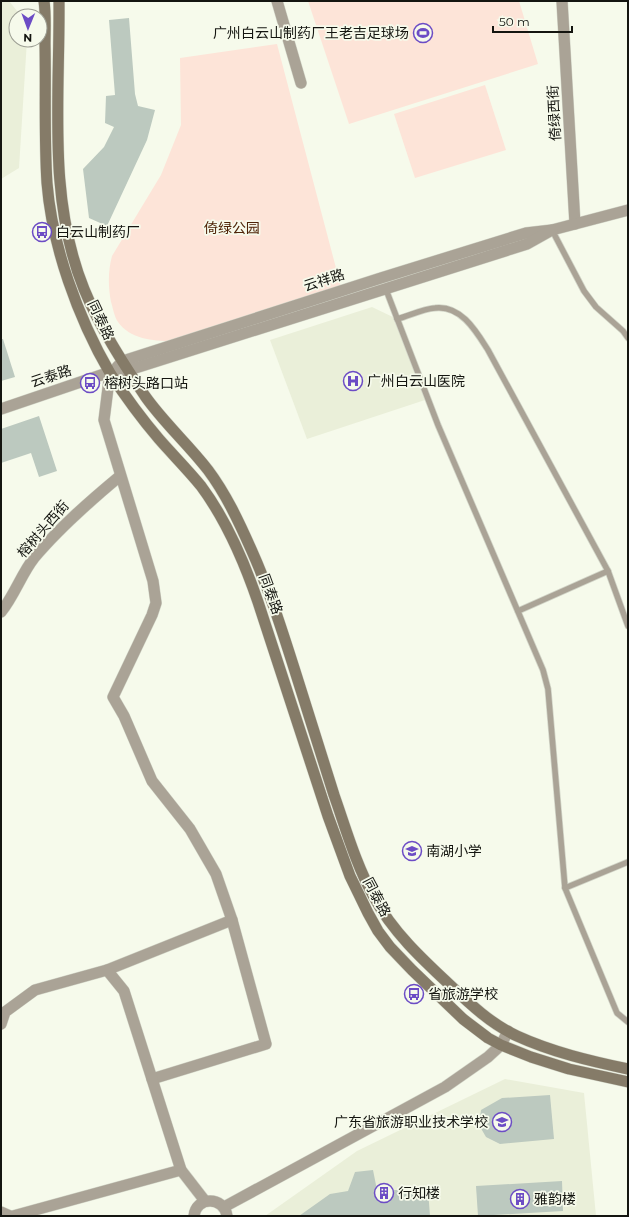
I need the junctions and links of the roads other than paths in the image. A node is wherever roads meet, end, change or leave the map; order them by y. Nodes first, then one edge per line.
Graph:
1 (61, 1) edge
2 (277, 1) edge
3 (562, 1) edge
4 (45, 3) edge
5 (302, 83) dead end
6 (628, 210) edge
7 (575, 224) junction
8 (552, 230) junction
9 (381, 278) junction
10 (385, 289) junction
11 (397, 319) junction
12 (628, 338) edge
13 (126, 366) junction
14 (110, 372) junction
15 (1, 409) edge
16 (120, 476) junction
17 (608, 571) junction
18 (518, 611) junction
19 (1, 612) edge
20 (628, 626) edge
21 (628, 862) edge
22 (565, 888) junction
23 (232, 920) junction
24 (107, 970) junction
25 (628, 1022) edge
26 (1, 1024) edge
27 (508, 1032) junction
28 (501, 1045) junction
29 (628, 1069) edge
30 (152, 1079) junction
31 (628, 1082) edge
32 (181, 1170) junction
33 (205, 1201) junction
34 (1, 1212) edge
35 (226, 1212) edge
36 (10, 1216) edge
37 (13, 1216) edge
38 (194, 1216) edge

1 - 4 street
1 - 13 main road, 同泰路
2 - 5 street
3 - 7 street, 倚绿西街
4 - 14 main road, 同泰路
6 - 7 street, 云祥路
7 - 8 street, 云祥路
8 - 9 street, 云祥路
8 - 10 street, 云祥路
8 - 12 lane
9 - 10 lane
9 - 13 street, 云祥路
10 - 11 lane
10 - 13 street, 云祥路
11 - 17 lane
11 - 18 lane
13 - 14 street, 云泰路
13 - 27 main road, 同泰路
14 - 15 street, 云泰路
14 - 16 street
14 - 28 main road, 同泰路
16 - 19 street, 榕树头西街
16 - 23 street
17 - 18 lane
17 - 20 lane
18 - 22 lane
21 - 22 lane
22 - 25 lane
23 - 24 street
23 - 30 street
24 - 26 street
24 - 30 street
27 - 28 street
27 - 29 main road, 同泰路
28 - 31 main road, 同泰路
28 - 35 street
30 - 32 street
32 - 33 street
32 - 37 street
33 - 35 street
33 - 38 street
34 - 36 street

